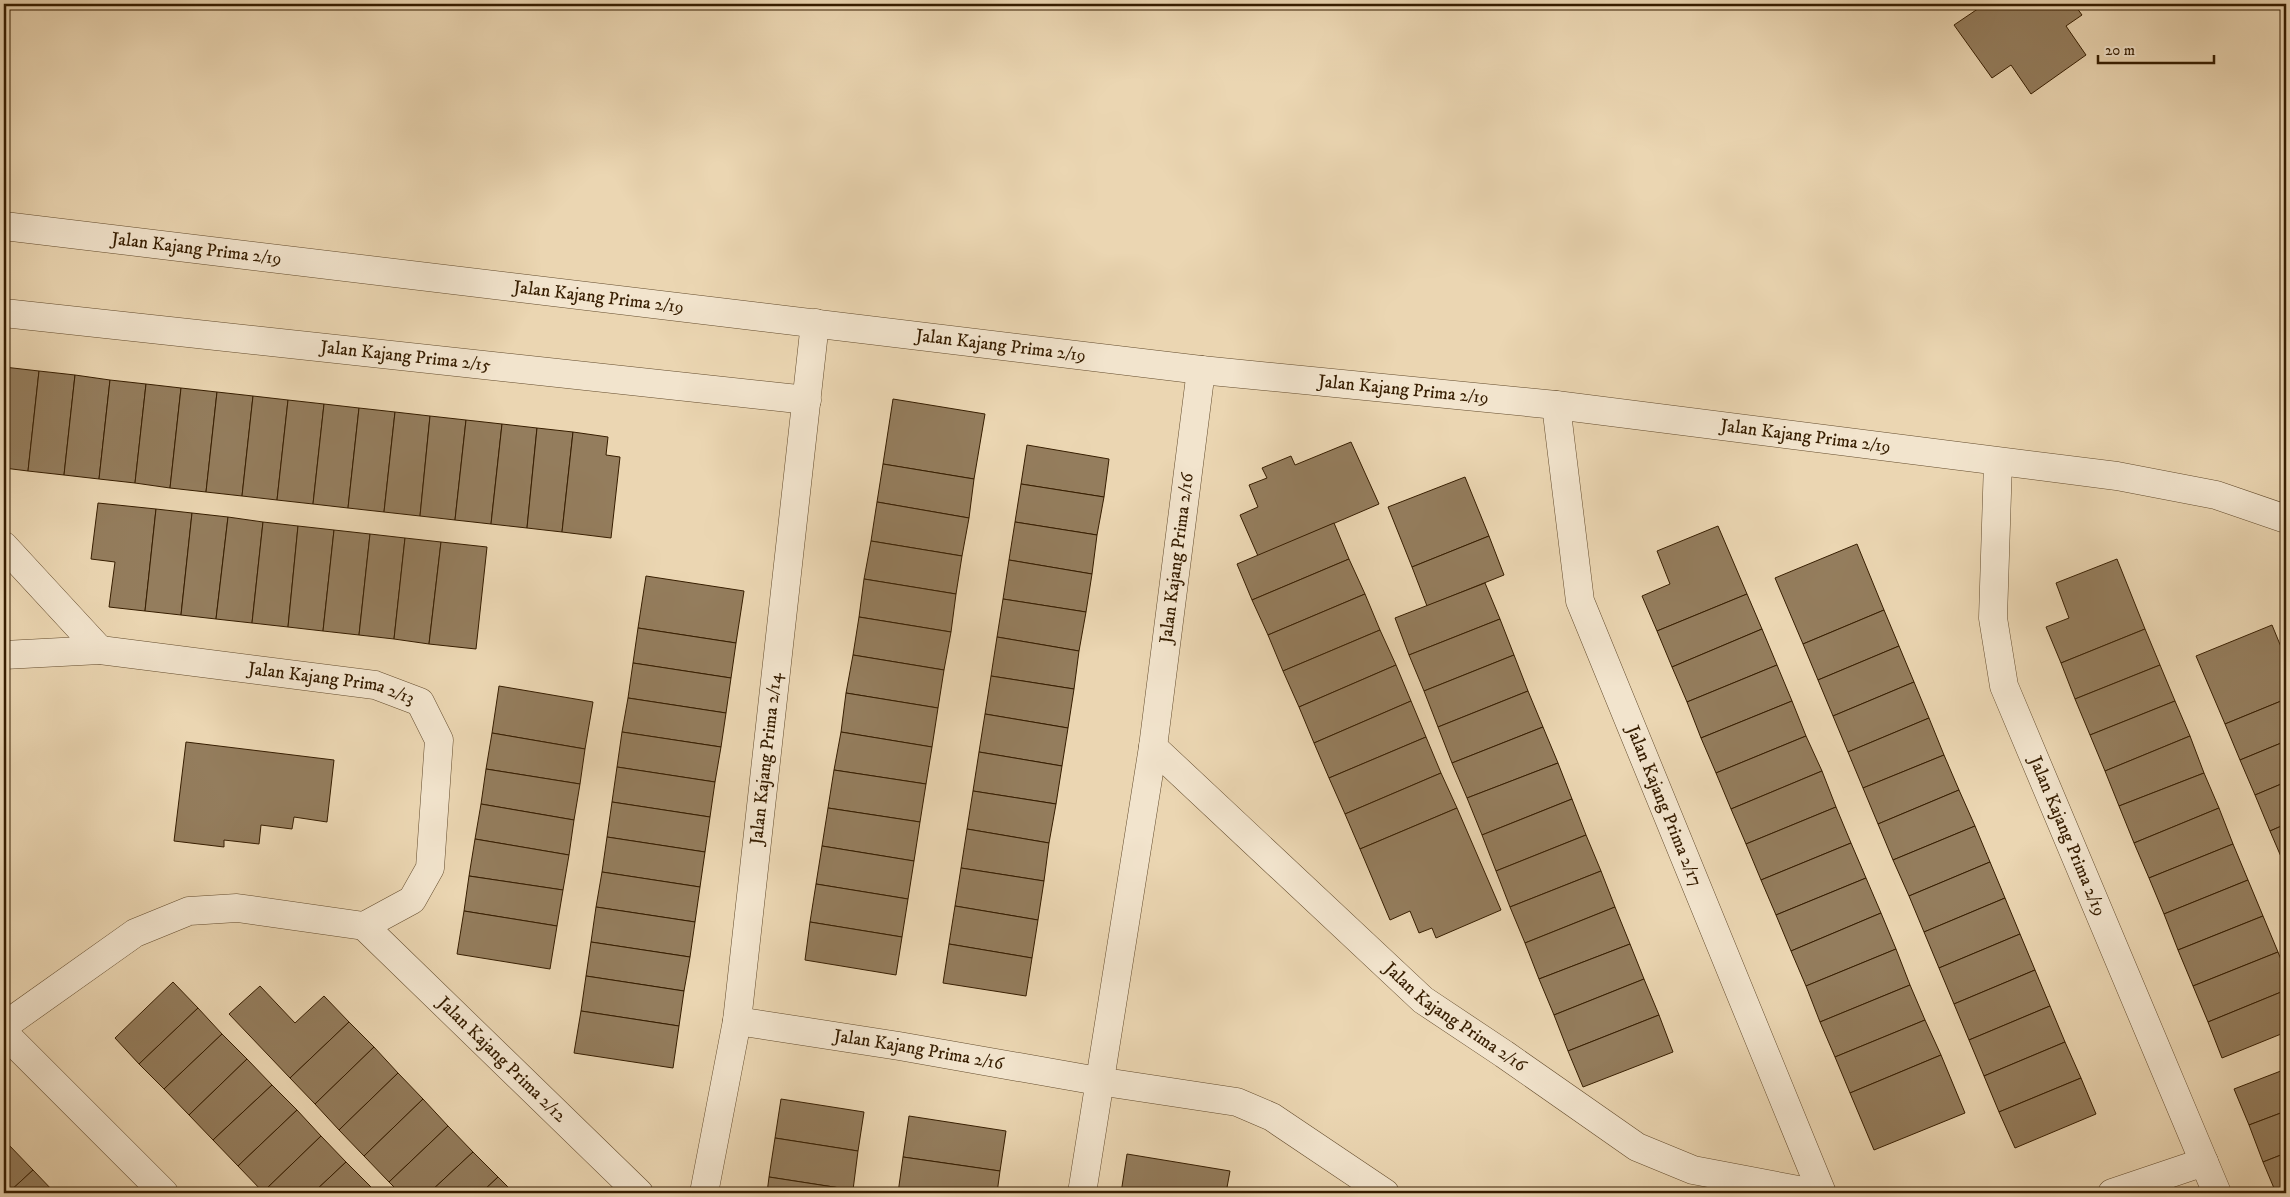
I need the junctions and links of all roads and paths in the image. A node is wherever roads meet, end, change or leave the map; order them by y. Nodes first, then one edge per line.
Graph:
1 (4, 226) edge
2 (4, 313) edge
3 (815, 323) junction
4 (1201, 370) junction
5 (807, 400) junction
6 (1556, 405) junction
7 (1998, 462) junction
8 (2286, 519) edge
9 (4, 546) edge
10 (100, 650) junction
11 (4, 655) edge
12 (1153, 747) junction
13 (364, 926) junction
14 (738, 1021) junction
15 (4, 1026) edge
16 (4, 1034) edge
17 (1098, 1081) junction
18 (2204, 1162) junction
19 (164, 1193) edge
20 (640, 1193) edge
21 (704, 1193) edge
22 (1082, 1193) edge
23 (1385, 1193) edge
24 (1814, 1193) edge
25 (1822, 1193) edge
26 (2112, 1193) edge
27 (2217, 1193) edge

1 - 3 street, Jalan Kajang Prima 2/19
2 - 5 street, Jalan Kajang Prima 2/15
3 - 4 street, Jalan Kajang Prima 2/19
3 - 5 street, Jalan Kajang Prima 2/14
4 - 6 street, Jalan Kajang Prima 2/19
4 - 12 street, Jalan Kajang Prima 2/16
5 - 14 street, Jalan Kajang Prima 2/14
6 - 7 street, Jalan Kajang Prima 2/19
6 - 25 street, Jalan Kajang Prima 2/17
7 - 8 street, Jalan Kajang Prima 2/19
7 - 18 street, Jalan Kajang Prima 2/19
9 - 10 street
10 - 11 street, Jalan Kajang Prima 2/13
10 - 13 street, Jalan Kajang Prima 2/13
12 - 17 street, Jalan Kajang Prima 2/16
12 - 24 street, Jalan Kajang Prima 2/16
13 - 15 street
13 - 20 street, Jalan Kajang Prima 2/12
14 - 17 street, Jalan Kajang Prima 2/16
14 - 21 street, Jalan Kajang Prima 2/14
16 - 19 street
17 - 22 street, Jalan Kajang Prima 2/16
17 - 23 street, Jalan Kajang Prima 2/16
18 - 26 street
18 - 27 street, Jalan Kajang Prima 2/19

